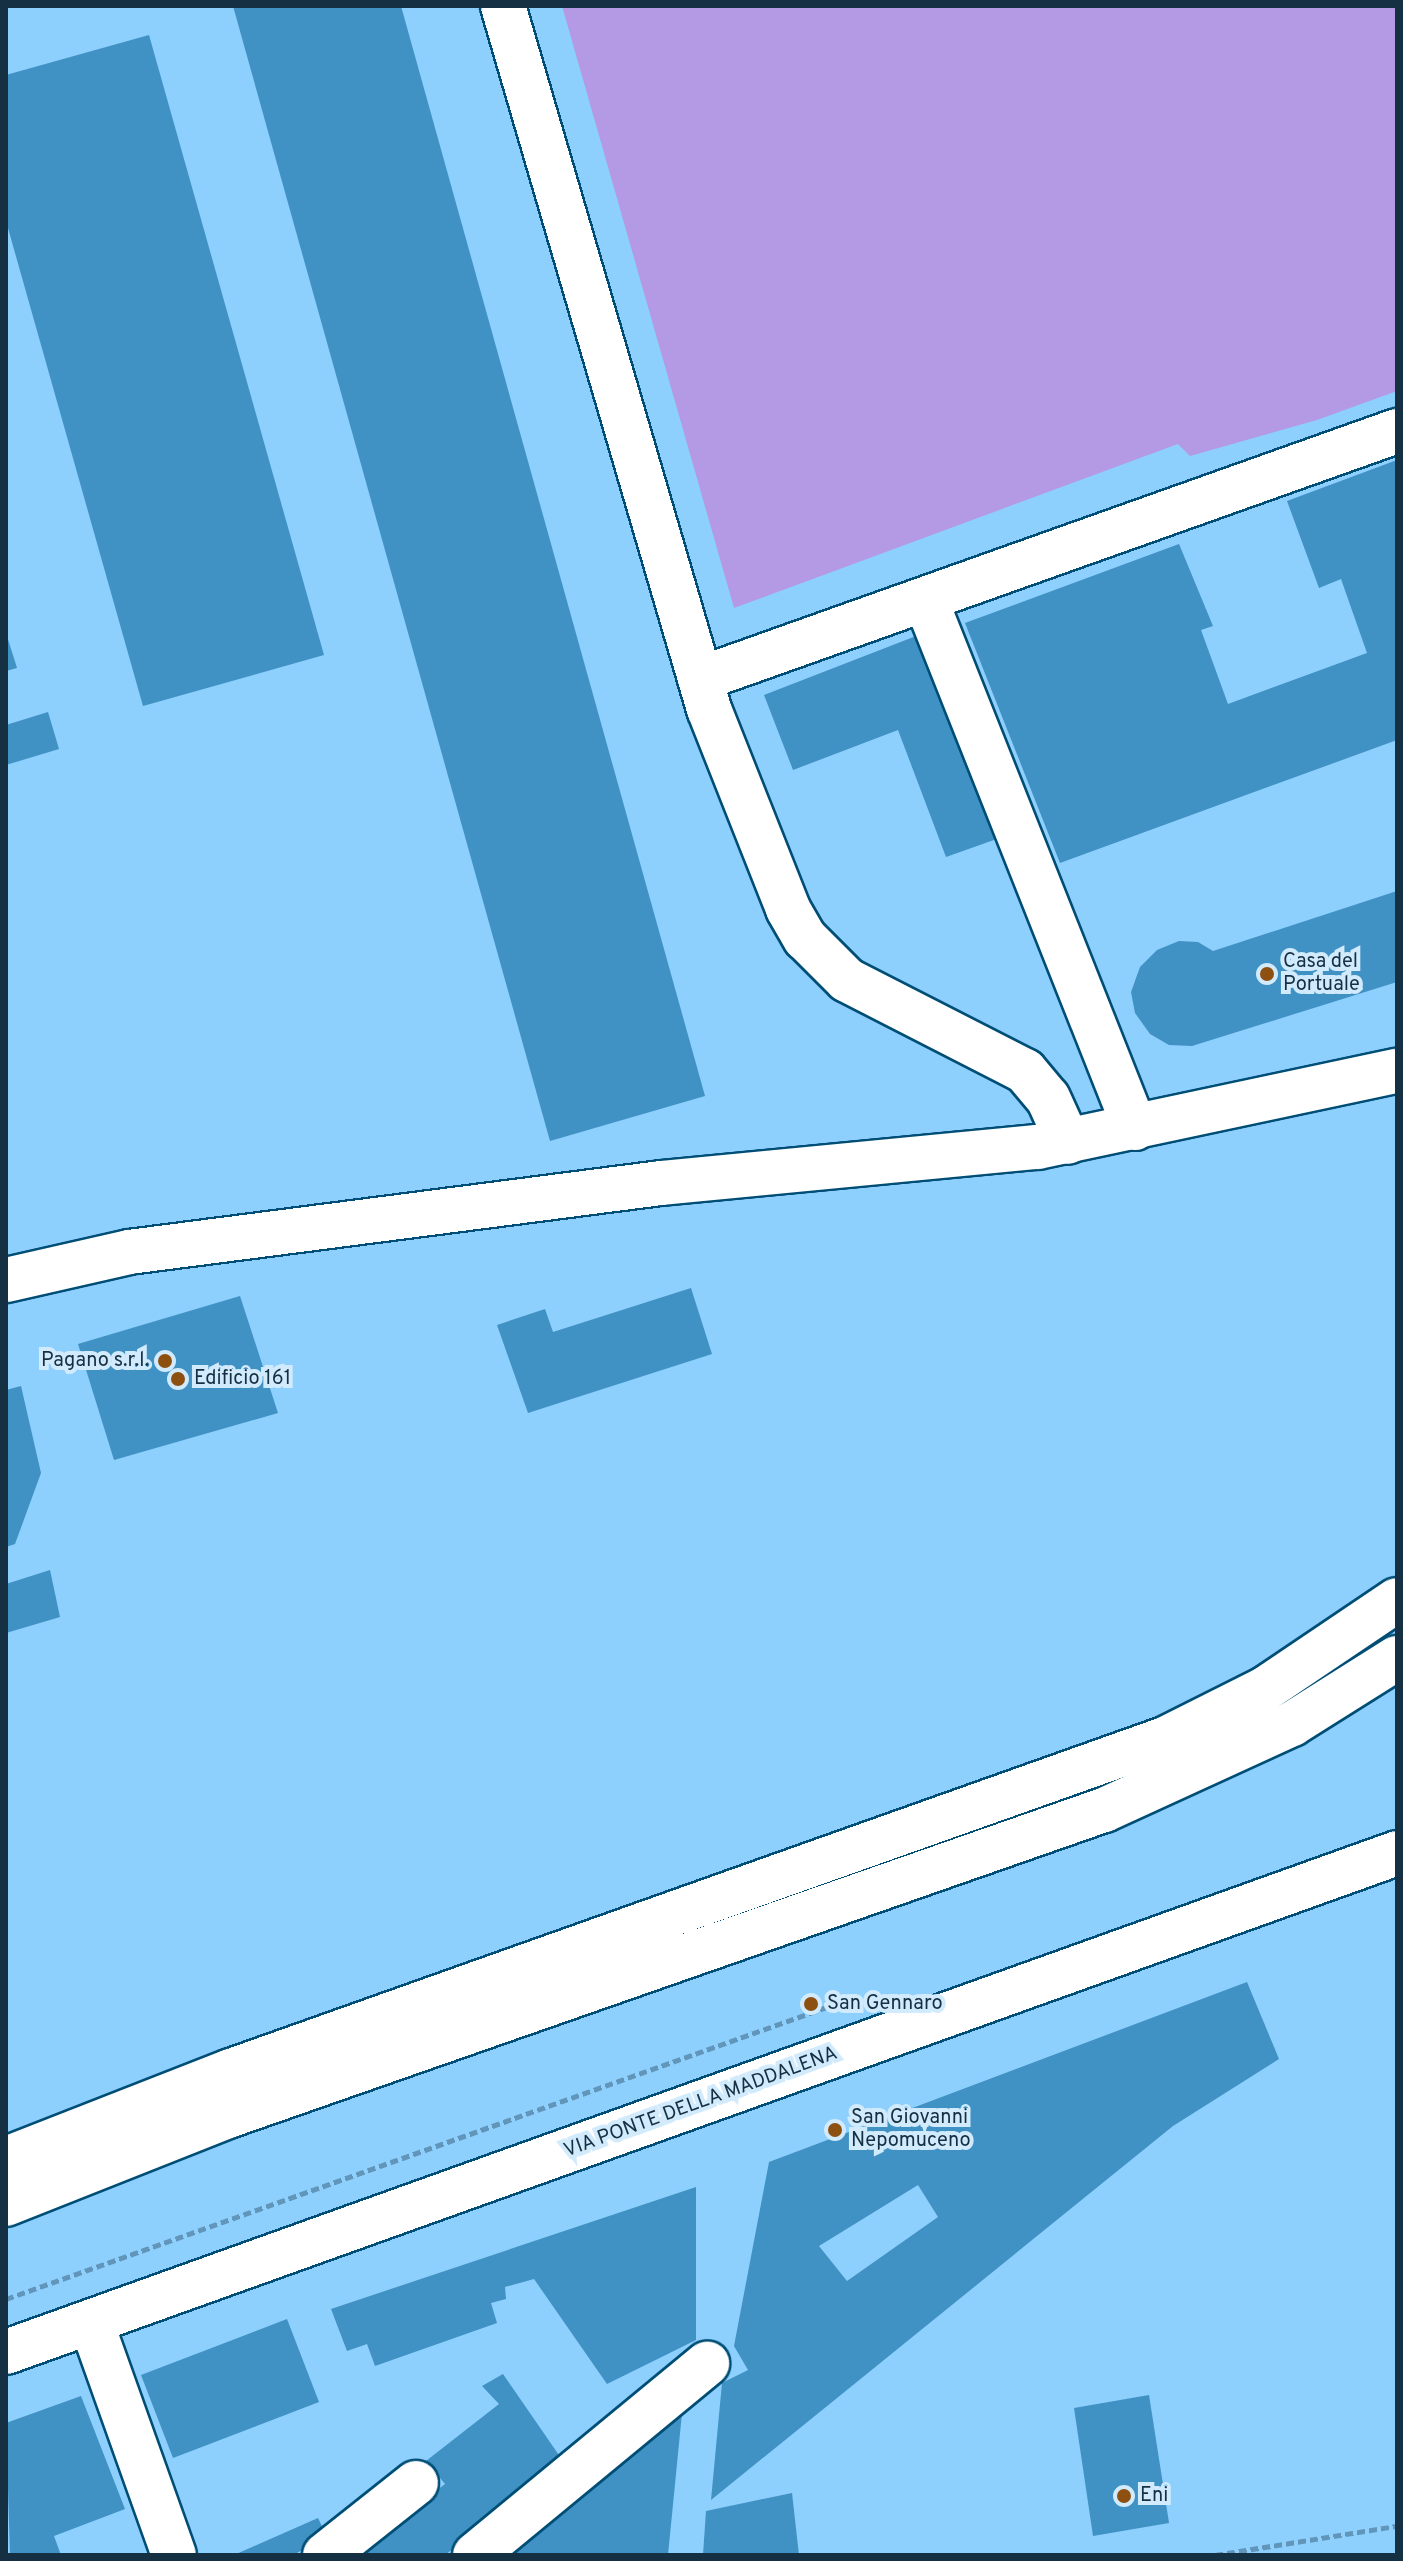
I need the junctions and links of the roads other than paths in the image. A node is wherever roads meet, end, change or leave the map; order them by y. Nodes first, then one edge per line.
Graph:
1 (503, 6) edge
2 (1397, 431) edge
3 (926, 601) junction
4 (700, 679) junction
5 (1397, 1071) edge
6 (1135, 1128) junction
7 (1068, 1142) junction
8 (6, 1280) edge
9 (1397, 1600) edge
10 (1397, 1658) edge
11 (1397, 1853) edge
12 (6, 2159) edge
13 (6, 2204) edge
14 (91, 2322) junction
15 (6, 2352) edge
16 (707, 2364) dead end
17 (416, 2483) dead end
18 (174, 2555) edge
19 (325, 2555) edge
20 (475, 2555) edge

1 - 4 street
2 - 3 street
3 - 4 street
3 - 6 street
4 - 7 street
5 - 6 street
6 - 7 street
7 - 8 street
9 - 12 street
10 - 13 street
11 - 14 street, VIA PONTE DELLA MADDALENA
14 - 15 street, VIA PONTE DELLA MADDALENA
14 - 18 street
16 - 20 street
17 - 19 street

